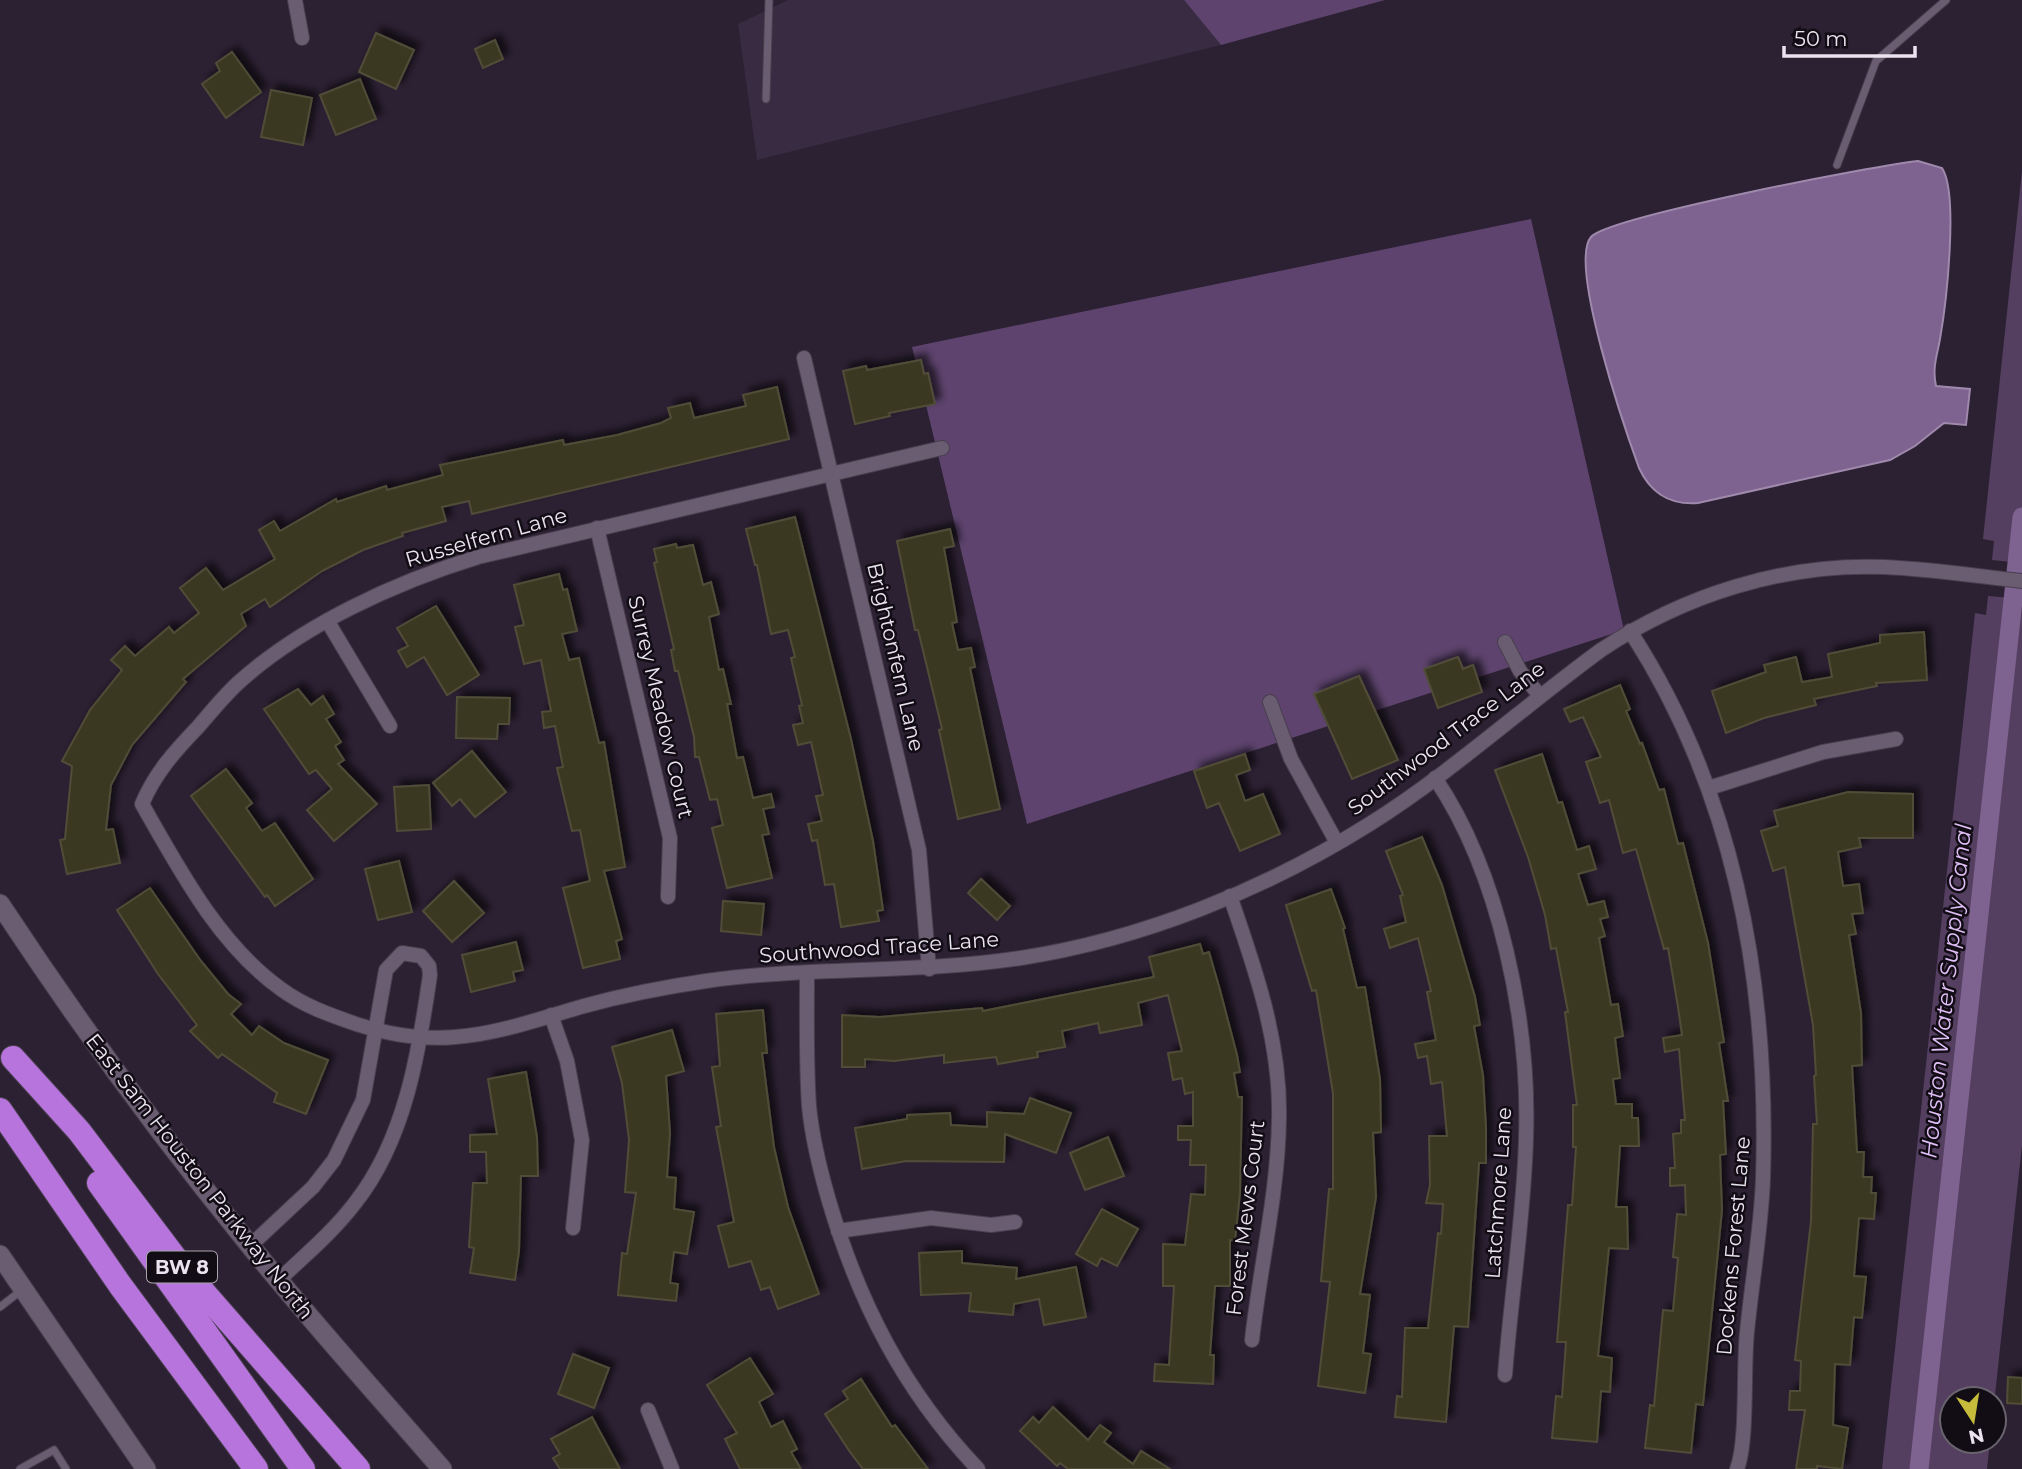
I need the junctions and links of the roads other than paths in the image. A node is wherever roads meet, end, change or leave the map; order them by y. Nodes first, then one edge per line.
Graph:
1 (295, 0) edge
2 (769, 0) edge
3 (1946, 0) edge
4 (302, 38) dead end
5 (766, 99) dead end
6 (1837, 165) dead end
7 (804, 358) dead end
8 (942, 448) dead end
9 (831, 474) junction
10 (597, 528) junction
11 (2022, 581) edge
12 (328, 622) junction
13 (1630, 631) junction
14 (1505, 642) dead end
15 (1540, 696) junction
16 (1270, 702) dead end
17 (390, 726) dead end
18 (1896, 739) dead end
19 (1434, 778) junction
20 (1709, 788) junction
21 (154, 824) joint
22 (1337, 843) junction
23 (1230, 896) junction
24 (668, 897) dead end
25 (0, 904) edge
26 (929, 969) junction
27 (807, 973) junction
28 (551, 1015) junction
29 (377, 1031) junction
30 (421, 1037) junction
31 (7, 1048) edge
32 (0, 1110) edge
33 (1015, 1222) dead end
34 (573, 1228) dead end
35 (838, 1231) junction
36 (250, 1245) junction
37 (0, 1255) edge
38 (279, 1280) junction
39 (23, 1290) junction
40 (0, 1307) edge
41 (1252, 1340) dead end
42 (1505, 1375) dead end
43 (648, 1410) dead end
44 (20, 1469) edge
45 (66, 1469) edge
46 (146, 1469) edge
47 (256, 1469) edge
48 (303, 1469) edge
49 (358, 1469) edge
50 (442, 1469) edge
51 (672, 1469) edge
52 (978, 1469) edge
53 (1737, 1469) edge

1 - 4 street
2 - 5 lane
3 - 6 lane
7 - 9 street, Brightonfern Lane
8 - 9 street, Russelfern Lane
9 - 10 street, Russelfern Lane
9 - 26 street, Brightonfern Lane
10 - 12 street, Russelfern Lane
10 - 24 street, Surrey Meadow Court
11 - 13 street, Southwood Trace Lane
12 - 17 street
12 - 21 street, Russelfern Lane
13 - 15 street, Southwood Trace Lane
13 - 20 street, Dockens Forest Lane
14 - 15 street
15 - 19 street, Southwood Trace Lane
16 - 22 street
18 - 20 street
19 - 22 street, Southwood Trace Lane
19 - 42 street, Latchmore Lane
20 - 53 street, Dockens Forest Lane
21 - 29 street, Southwood Trace Lane
22 - 23 street, Southwood Trace Lane
23 - 26 street, Southwood Trace Lane
23 - 41 street, Forest Mews Court
25 - 36 main road, East Sam Houston Parkway North / BW 8
26 - 27 street, Southwood Trace Lane
27 - 28 street, Southwood Trace Lane
27 - 35 street
28 - 30 street, Southwood Trace Lane
28 - 34 street
29 - 30 street, Southwood Trace Lane
29 - 30 street
29 - 36 street
30 - 38 street
31 - 48 highway
31 - 49 highway, BW 8
32 - 47 highway, BW 8
33 - 35 street
35 - 52 street
36 - 38 main road, East Sam Houston Parkway North / BW 8
37 - 39 main road
38 - 50 main road, East Sam Houston Parkway North / BW 8
39 - 40 lane
39 - 46 main road
43 - 51 street
44 - 45 lane

